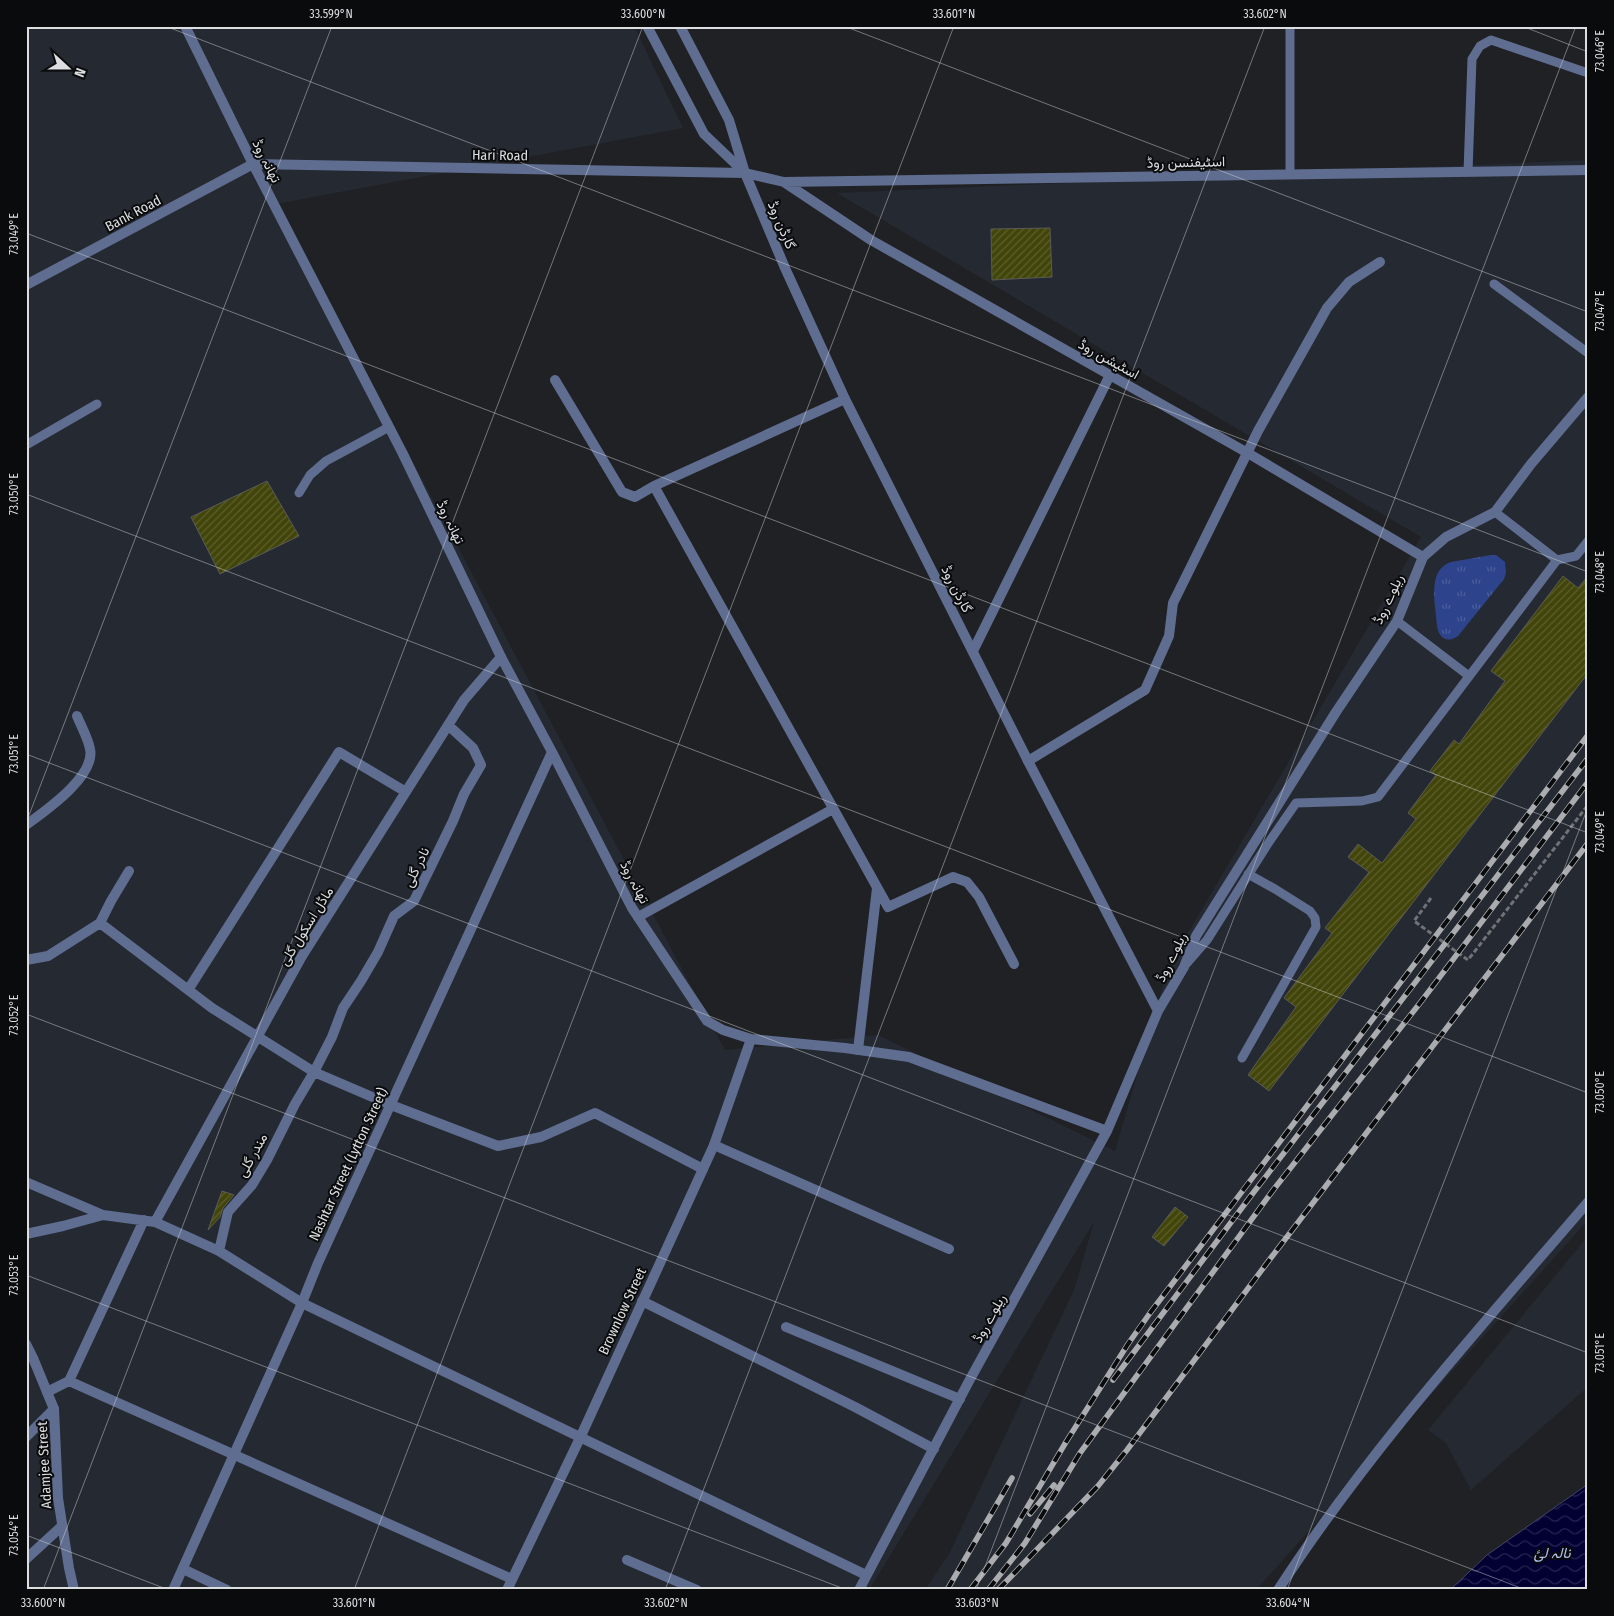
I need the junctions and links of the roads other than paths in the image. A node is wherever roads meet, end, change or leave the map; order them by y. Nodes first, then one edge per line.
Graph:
1 (185, 26) edge
2 (647, 26) edge
3 (680, 26) edge
4 (1290, 26) edge
5 (1588, 73) edge
6 (253, 164) junction
7 (1588, 170) edge
8 (1468, 172) junction
9 (745, 173) junction
10 (1290, 174) junction
11 (784, 182) junction
12 (1380, 262) dead end
13 (1494, 284) dead end
14 (26, 285) edge
15 (1588, 353) edge
16 (1110, 375) junction
17 (555, 380) dead end
18 (1588, 397) edge
19 (844, 399) junction
20 (97, 404) dead end
21 (389, 427) junction
22 (26, 444) edge
23 (1246, 452) junction
24 (654, 486) junction
25 (299, 493) dead end
26 (1495, 512) junction
27 (1588, 541) edge
28 (1423, 557) junction
29 (1557, 560) junction
30 (1397, 621) junction
31 (972, 651) junction
32 (501, 657) junction
33 (1469, 676) junction
34 (77, 716) dead end
35 (448, 725) junction
36 (552, 752) junction
37 (1028, 761) junction
38 (406, 792) junction
39 (833, 810) junction
40 (26, 825) edge
41 (129, 871) dead end
42 (1248, 874) junction
43 (877, 888) junction
44 (638, 917) junction
45 (100, 923) junction
46 (26, 960) edge
47 (1014, 964) dead end
48 (1184, 967) junction
49 (188, 990) junction
50 (1158, 1011) junction
51 (257, 1037) junction
52 (752, 1039) junction
53 (858, 1050) junction
54 (1242, 1058) dead end
55 (314, 1072) junction
56 (391, 1105) junction
57 (1107, 1131) junction
58 (714, 1145) junction
59 (702, 1169) junction
60 (26, 1182) edge
61 (1588, 1202) edge
62 (103, 1214) junction
63 (144, 1220) junction
64 (155, 1222) junction
65 (26, 1234) edge
66 (949, 1249) dead end
67 (219, 1251) junction
68 (642, 1301) junction
69 (302, 1303) junction
70 (786, 1327) dead end
71 (26, 1344) edge
72 (69, 1381) junction
73 (48, 1392) junction
74 (960, 1399) junction
75 (54, 1409) junction
76 (26, 1437) edge
77 (580, 1438) junction
78 (934, 1449) junction
79 (234, 1454) junction
80 (62, 1526) junction
81 (26, 1559) edge
82 (627, 1560) dead end
83 (183, 1569) junction
84 (866, 1575) junction
85 (512, 1579) junction
86 (74, 1590) edge
87 (173, 1590) edge
88 (227, 1590) edge
89 (507, 1590) edge
90 (697, 1590) edge
91 (859, 1590) edge
92 (1278, 1590) edge

1 - 6 street, تھانہ روڈ
2 - 9 street
3 - 9 street, گارڈن روڈ
4 - 10 lane
5 - 8 lane
6 - 9 street, Hari Road
6 - 14 street, Bank Road
6 - 21 street, تھانہ روڈ
7 - 8 street, اسٹیفنسن روڈ
8 - 10 street, اسٹیفنسن روڈ
9 - 11 street, Hari Road
9 - 19 street, گارڈن روڈ
10 - 11 street, اسٹیفنسن روڈ
11 - 16 street, اسٹیشن روڈ
12 - 23 street
13 - 15 lane
16 - 23 street, اسٹیشن روڈ
16 - 31 street
17 - 24 street
18 - 26 street, ریلوے روڈ
19 - 24 street
19 - 31 street, گارڈن روڈ
20 - 22 lane
21 - 25 lane
21 - 32 street, تھانہ روڈ
23 - 28 street, اسٹیشن روڈ
23 - 37 street
24 - 39 street
26 - 28 street, ریلوے روڈ
26 - 29 lane
27 - 29 lane
28 - 30 street, ریلوے روڈ
29 - 33 lane
30 - 33 lane
30 - 48 street, ریلوے روڈ
31 - 37 street, گارڈن روڈ
32 - 35 street, ماڈل اسکول گلی
32 - 36 street, تھانہ روڈ
33 - 42 lane
34 - 40 street
35 - 38 street, ماڈل اسکول گلی
35 - 55 street, نادر گلی
36 - 44 street, تھانہ روڈ
36 - 56 street, Nashtar Street (Lytton Street)
37 - 50 street, گارڈن روڈ
38 - 49 street
38 - 51 street, ماڈل اسکول گلی
39 - 43 street
39 - 44 street
41 - 45 street
42 - 48 lane
42 - 54 lane
43 - 47 street
43 - 53 street
44 - 52 street, تھانہ روڈ
45 - 46 street
45 - 49 street
48 - 50 street, ریلوے روڈ
49 - 51 street
50 - 57 street, ریلوے روڈ
51 - 55 street
51 - 64 street, ماڈل اسکول گلی
52 - 53 street
52 - 58 street, Brownlow Street
53 - 57 street
55 - 56 street
55 - 67 street, مندر گلی
56 - 59 street
56 - 69 street, Nashtar Street (Lytton Street)
57 - 74 street, ریلوے روڈ
58 - 59 street, Brownlow Street
58 - 66 street
59 - 68 street, Brownlow Street
60 - 62 street
61 - 92 street
62 - 63 street
62 - 65 street
63 - 64 street
63 - 72 street
64 - 67 street
67 - 69 street
68 - 77 street, Brownlow Street
68 - 78 street
69 - 77 street
69 - 79 street, Nashtar Street (Lytton Street)
70 - 74 street
71 - 73 street, Adamjee Street
72 - 73 street
72 - 79 street
73 - 75 street, Adamjee Street
74 - 78 street, ریلوے روڈ
75 - 76 street
75 - 80 street, Adamjee Street
77 - 84 street
77 - 85 street, Brownlow Street
78 - 84 street, ریلوے روڈ
79 - 83 street, Nashtar Street (Lytton Street)
79 - 85 street
80 - 81 street
80 - 86 street, Adamjee Street
82 - 90 street
83 - 87 street, Nashtar Street (Lytton Street)
83 - 88 street
84 - 91 street, ریلوے روڈ
85 - 89 street, Brownlow Street

